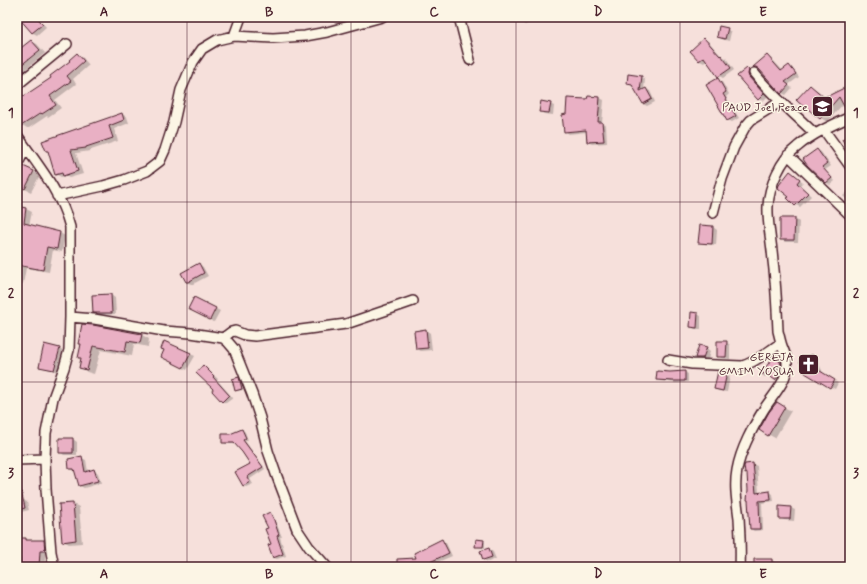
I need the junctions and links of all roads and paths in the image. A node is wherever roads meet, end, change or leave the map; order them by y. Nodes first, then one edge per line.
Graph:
1 (241, 17) edge
2 (382, 17) edge
3 (458, 17) edge
4 (234, 36) junction
5 (67, 44) dead end
6 (470, 60) dead end
7 (754, 73) dead end
8 (17, 85) edge
9 (780, 102) junction
10 (850, 117) edge
11 (824, 130) junction
12 (815, 134) junction
13 (17, 135) edge
14 (26, 148) junction
15 (788, 155) junction
16 (17, 165) edge
17 (850, 166) edge
18 (57, 196) junction
19 (713, 213) dead end
20 (850, 215) edge
21 (413, 302) dead end
22 (70, 317) junction
23 (223, 338) junction
24 (781, 342) junction
25 (668, 360) dead end
26 (17, 460) edge
27 (45, 460) junction
28 (54, 567) edge
29 (327, 567) edge
30 (740, 567) edge

1 - 4 street
2 - 4 street
3 - 6 street
4 - 18 street
5 - 8 street
7 - 9 street
9 - 12 street
9 - 19 street
10 - 11 street
11 - 12 street
11 - 17 street
12 - 15 street
13 - 14 street
14 - 16 street
14 - 18 street
15 - 20 street
15 - 24 street
18 - 22 street
21 - 23 street
22 - 23 street
22 - 27 street
23 - 29 street
24 - 25 street
24 - 30 street
26 - 27 street
27 - 28 street

